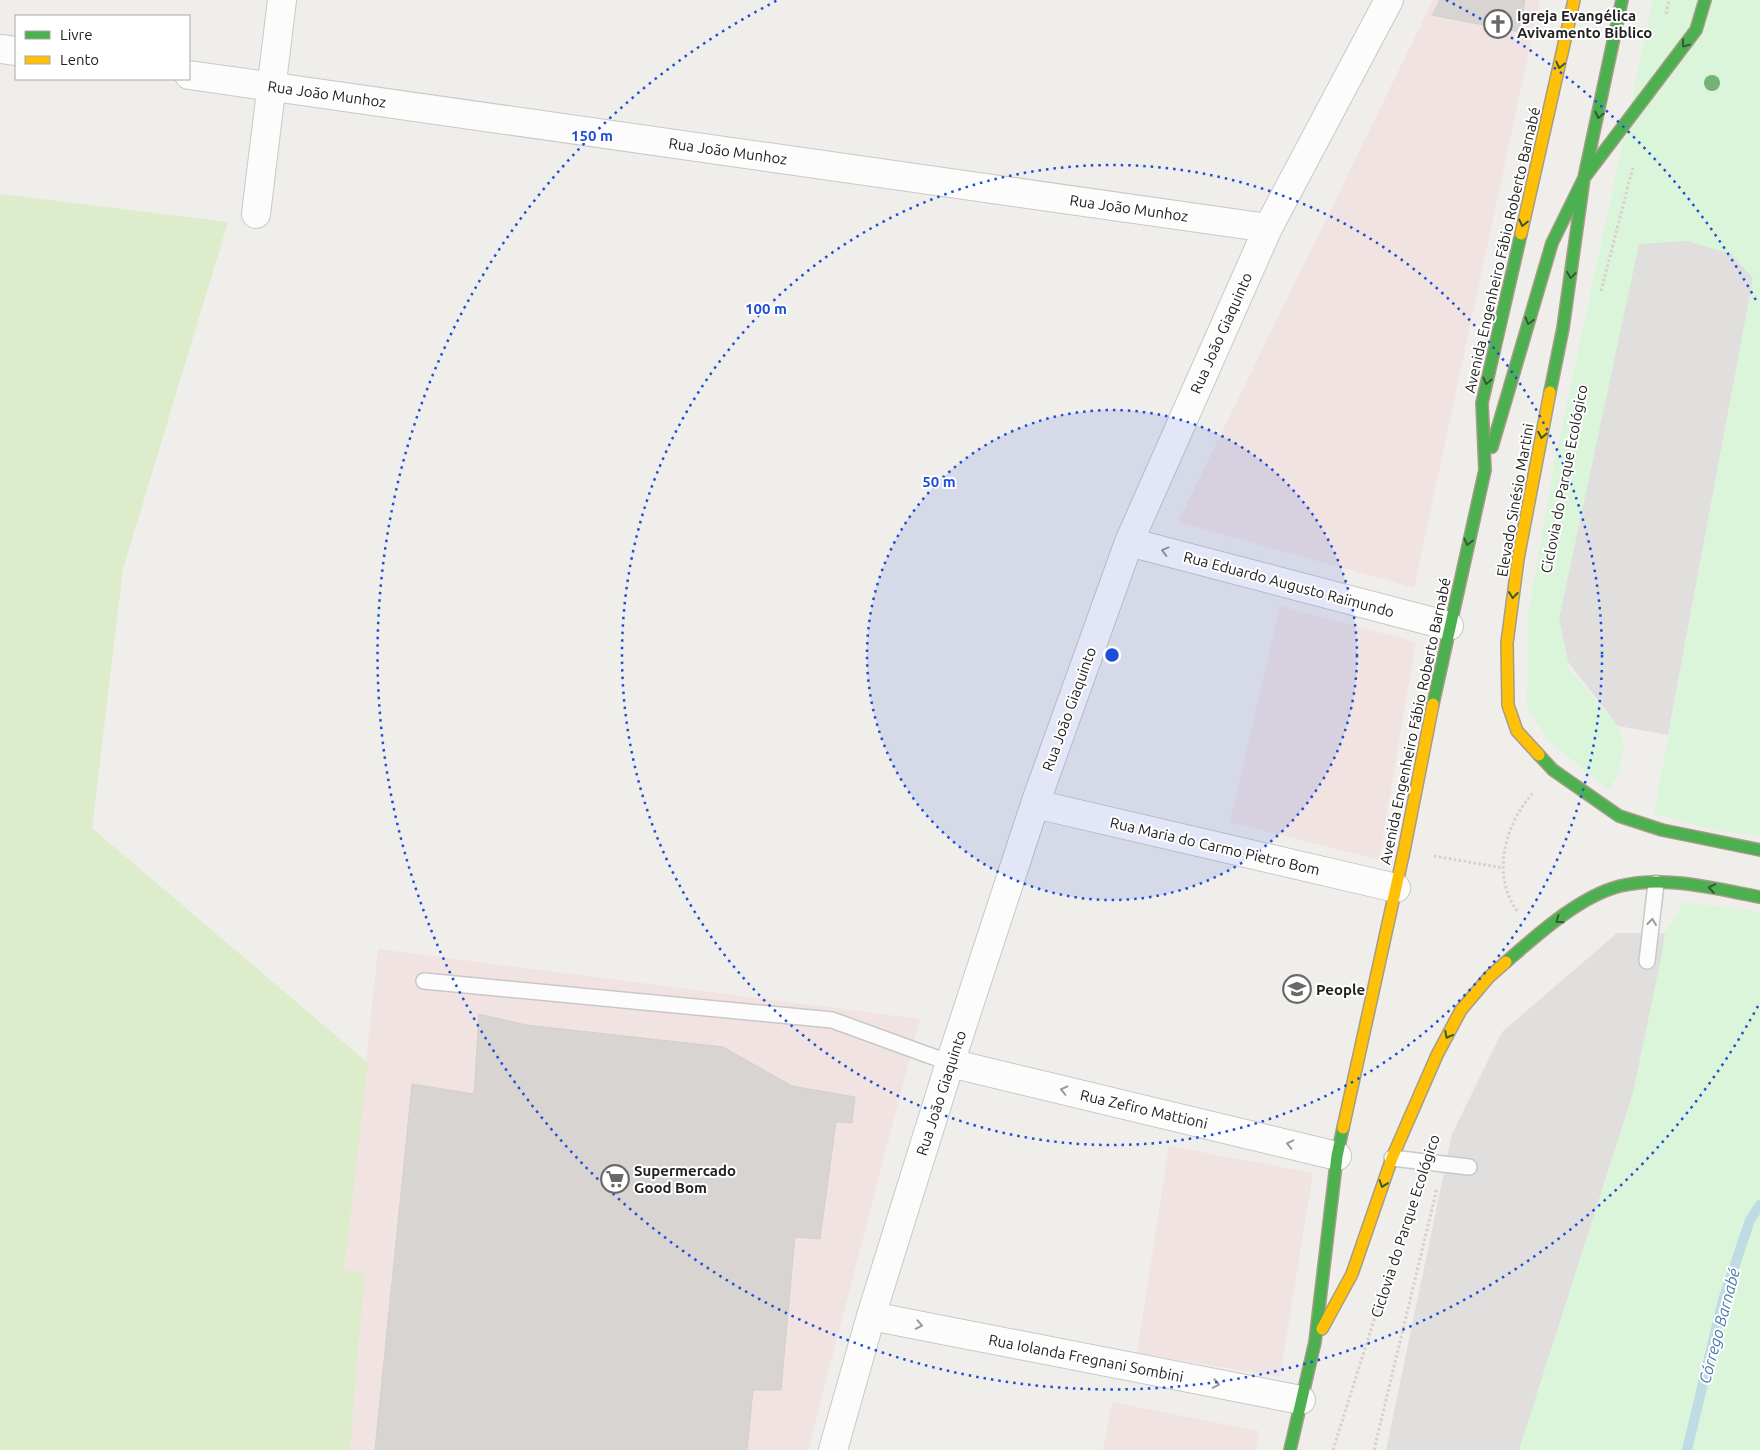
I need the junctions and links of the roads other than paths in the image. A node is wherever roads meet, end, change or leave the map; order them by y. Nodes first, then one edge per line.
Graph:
1 (282, 0) edge
2 (1389, 0) edge
3 (1574, 0) edge
4 (1622, 0) edge
5 (1705, 0) edge
6 (0, 49) edge
7 (15, 51) edge
8 (190, 75) edge
9 (271, 86) junction
10 (1584, 178) junction
11 (256, 214) dead end
12 (1268, 228) junction
13 (1485, 470) junction
14 (1129, 542) junction
15 (1449, 626) junction
16 (1035, 804) junction
17 (1760, 850) edge
18 (1656, 883) junction
19 (1396, 888) junction
20 (1760, 896) edge
21 (1647, 961) dead end
22 (424, 981) dead end
23 (950, 1063) junction
24 (1338, 1156) junction
25 (1392, 1158) junction
26 (1469, 1167) dead end
27 (871, 1316) junction
28 (1315, 1342) junction
29 (1301, 1400) junction
30 (833, 1450) edge
31 (1290, 1450) edge

1 - 9 street
2 - 12 street, Rua João Giaquinto
3 -> 13 main road, Avenida Engenheiro Fábio Roberto Barnabé
4 -> 10 main road, Elevado Sinésio Martini
5 -> 10 main road
6 - 7 street
8 - 9 street, Rua João Munhoz
9 - 11 street
9 - 12 street, Rua João Munhoz
10 -> 13 main road
10 -> 17 main road, Elevado Sinésio Martini
12 - 14 street, Rua João Giaquinto
13 -> 15 main road, Avenida Engenheiro Fábio Roberto Barnabé
15 -> 14 street, Rua Eduardo Augusto Raimundo
14 - 16 street, Rua João Giaquinto
15 - 19 main road, Avenida Engenheiro Fábio Roberto Barnabé
16 - 19 street, Rua Maria do Carmo Pietro Bom
16 - 23 street, Rua João Giaquinto
20 -> 18 main road
21 -> 18 lane
18 -> 25 main road
19 - 24 main road, Avenida Engenheiro Fábio Roberto Barnabé
22 - 23 lane
24 -> 23 street, Rua Zefiro Mattioni
23 - 27 street, Rua João Giaquinto
24 - 28 main road, Avenida Engenheiro Fábio Roberto Barnabé
25 - 26 lane
25 -> 28 main road
27 -> 29 street, Rua Iolanda Fregnani Sombini
27 - 30 street, Rua João Giaquinto
28 - 29 main road, Avenida Engenheiro Fábio Roberto Barnabé
29 - 31 main road, Avenida Engenheiro Fábio Roberto Barnabé

